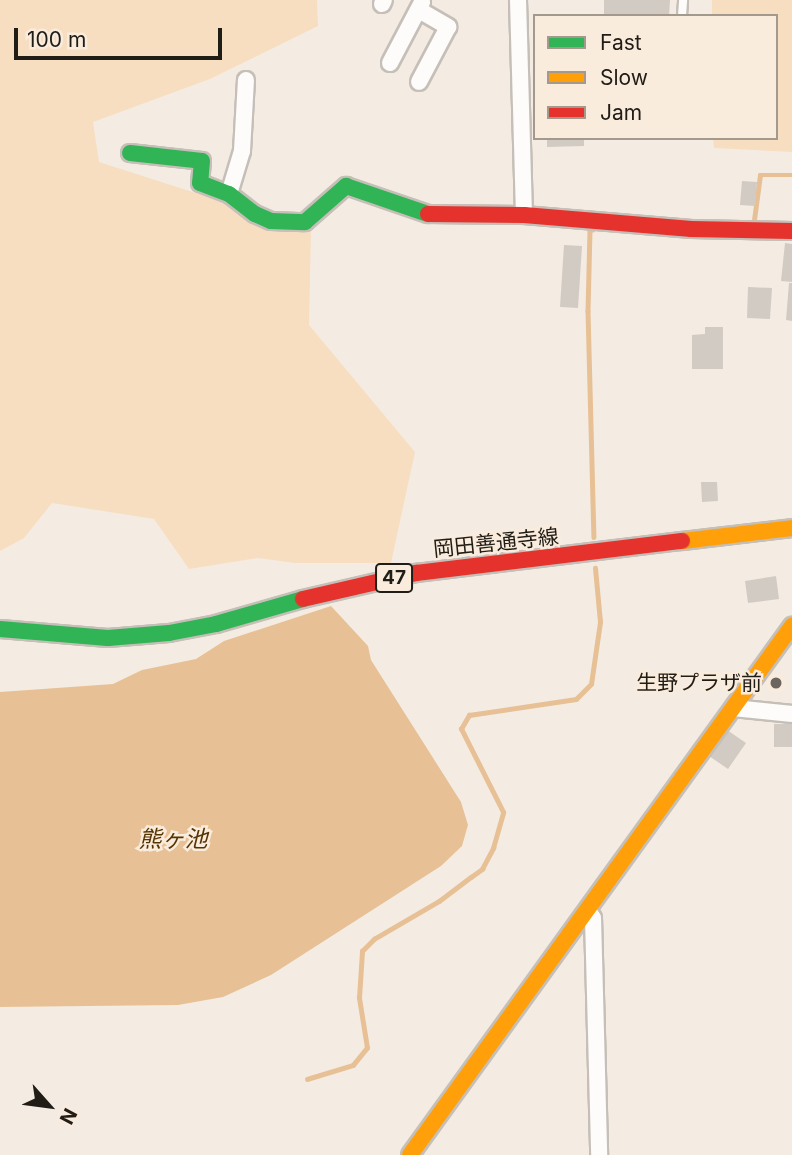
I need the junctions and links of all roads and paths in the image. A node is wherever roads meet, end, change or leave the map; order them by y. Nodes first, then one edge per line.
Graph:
1 (518, 0) edge
2 (421, 5) edge
3 (390, 63) dead end
4 (246, 80) dead end
5 (419, 82) dead end
6 (130, 153) dead end
7 (229, 194) junction
8 (524, 215) junction
9 (792, 231) edge
10 (792, 528) edge
11 (792, 626) edge
12 (0, 629) edge
13 (734, 708) junction
14 (792, 715) edge
15 (588, 910) junction
16 (410, 1155) edge
17 (599, 1155) edge

1 - 8 street
2 - 3 street
2 - 5 street
4 - 7 street
6 - 7 street
7 - 8 street
8 - 9 street
10 - 12 street, 岡田善通寺線 / 47
11 - 13 street
13 - 14 street
13 - 15 street
15 - 16 street
15 - 17 street

